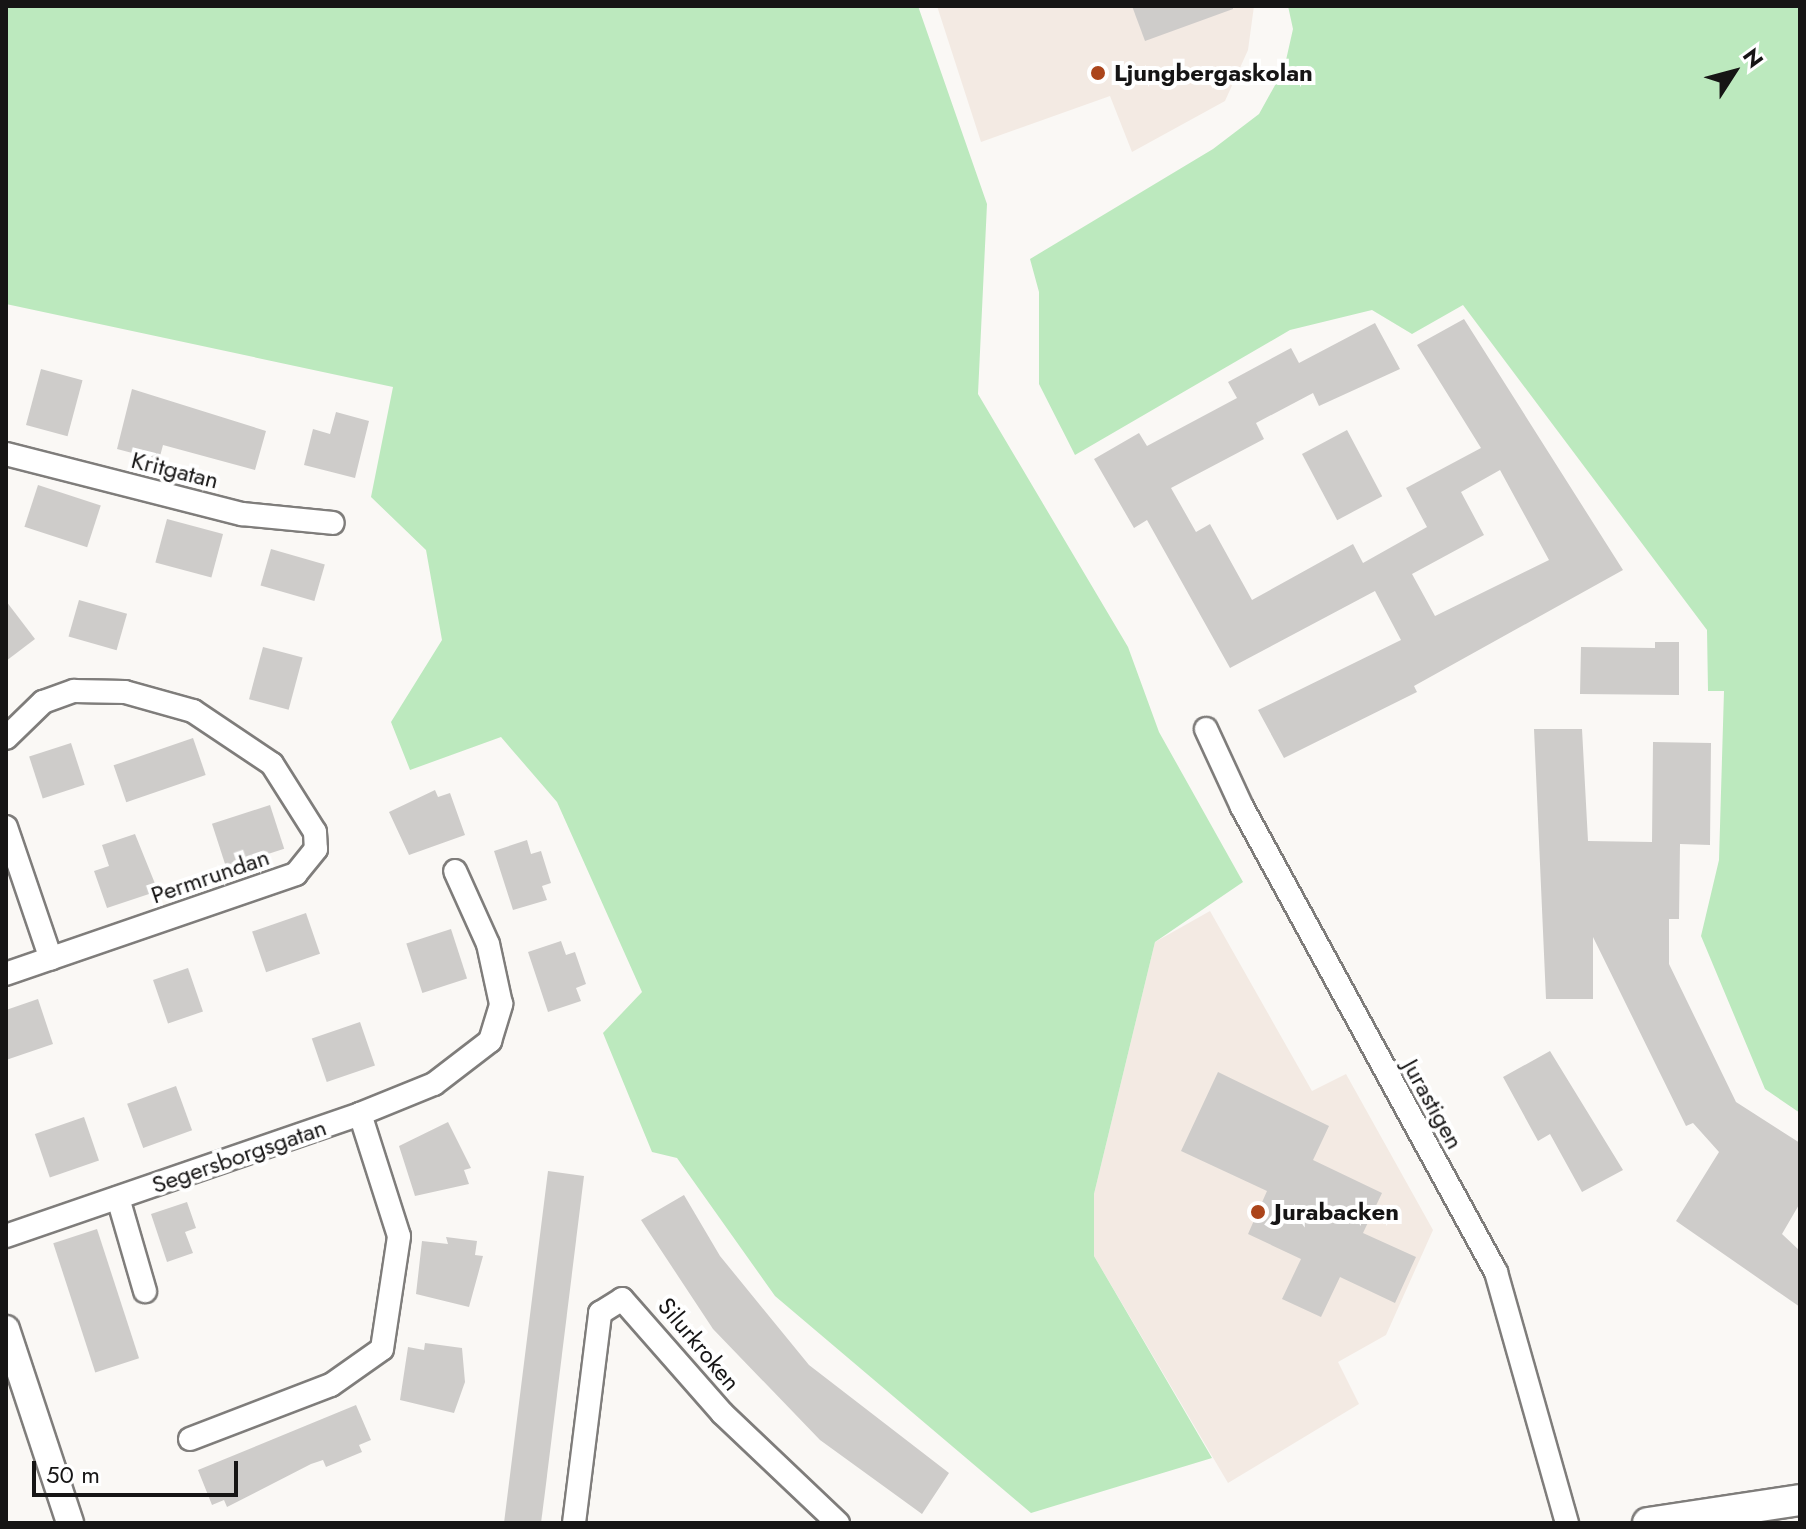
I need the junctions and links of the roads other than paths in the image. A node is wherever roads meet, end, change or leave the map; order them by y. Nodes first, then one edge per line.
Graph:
1 (6, 454) edge
2 (333, 523) dead end
3 (1206, 729) dead end
4 (6, 738) edge
5 (6, 827) edge
6 (455, 871) dead end
7 (51, 959) junction
8 (6, 974) edge
9 (360, 1114) junction
10 (118, 1198) junction
11 (6, 1236) edge
12 (145, 1291) dead end
13 (6, 1329) edge
14 (190, 1439) dead end
15 (1800, 1500) edge
16 (70, 1523) edge
17 (574, 1523) edge
18 (838, 1523) edge
19 (1567, 1523) edge
20 (1648, 1523) edge

1 - 2 street, Kritgatan
3 - 19 street, Jurastigen
4 - 7 street, Permrundan
5 - 7 street
6 - 9 street, Segersborgsgatan
7 - 8 street, Permrundan
9 - 10 street, Segersborgsgatan
9 - 14 street
10 - 11 street, Segersborgsgatan
10 - 12 street
13 - 16 street
15 - 20 main road
17 - 18 street, Silurkroken

